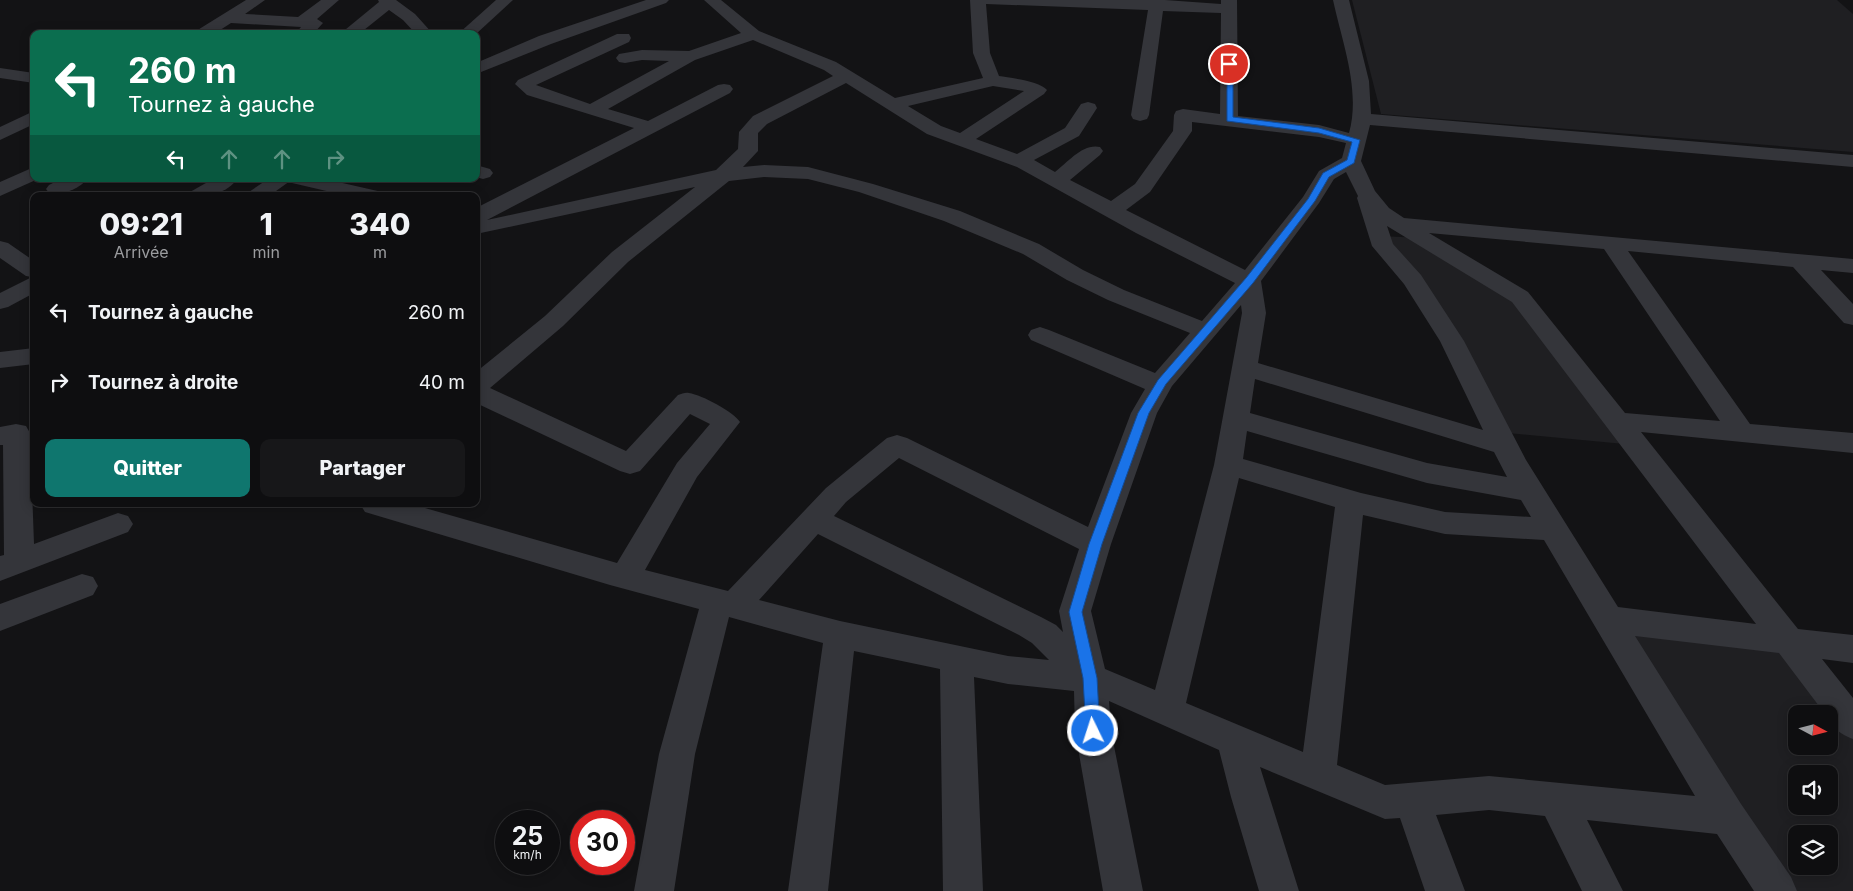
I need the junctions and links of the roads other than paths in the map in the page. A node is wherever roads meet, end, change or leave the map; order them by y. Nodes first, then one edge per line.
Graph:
1 (257, 0) edge
2 (331, 0) edge
3 (505, 0) edge
4 (712, 0) edge
5 (978, 0) edge
6 (987, 0) edge
7 (1341, 0) edge
8 (388, 1) edge
9 (647, 2) edge
10 (1156, 3) edge
11 (1230, 4) edge
12 (229, 18) junction
13 (303, 28) edge
14 (209, 30) edge
15 (353, 30) edge
16 (421, 30) edge
17 (471, 30) edge
18 (753, 34) junction
19 (623, 38) dead end
20 (690, 56) junction
21 (625, 58) dead end
22 (480, 67) edge
23 (0, 73) edge
24 (846, 76) junction
25 (26, 77) edge
26 (993, 82) junction
27 (0, 84) edge
28 (724, 89) dead end
29 (892, 104) junction
30 (1088, 108) dead end
31 (592, 110) junction
32 (1140, 115) dead end
33 (1229, 119) junction
34 (30, 120) edge
35 (650, 127) junction
36 (0, 134) edge
37 (962, 140) junction
38 (1356, 140) junction
39 (1093, 151) dead end
40 (1018, 161) junction
41 (1853, 161) edge
42 (30, 175) edge
43 (723, 175) junction
44 (1056, 181) junction
45 (71, 182) edge
46 (222, 182) edge
47 (277, 182) edge
48 (312, 182) edge
49 (56, 189) dead end
50 (0, 190) edge
51 (204, 192) edge
52 (262, 192) edge
53 (357, 192) edge
54 (1364, 192) junction
55 (1111, 210) junction
56 (480, 215) edge
57 (1400, 224) junction
58 (480, 227) edge
59 (1611, 243) junction
60 (0, 248) edge
61 (1800, 261) junction
62 (1853, 266) edge
63 (30, 268) edge
64 (1249, 280) junction
65 (30, 286) edge
66 (0, 302) edge
67 (1853, 318) edge
68 (1206, 331) junction
69 (1040, 335) dead end
70 (30, 356) edge
71 (0, 360) edge
72 (1246, 368) junction
73 (480, 383) edge
74 (1160, 385) junction
75 (480, 394) edge
76 (1236, 418) junction
77 (1616, 421) junction
78 (1741, 432) junction
79 (0, 436) edge
80 (1853, 443) edge
81 (1504, 446) junction
82 (26, 460) edge
83 (1228, 465) junction
84 (1530, 491) junction
85 (1350, 500) junction
86 (385, 507) edge
87 (813, 519) junction
88 (118, 524) dead end
89 (1553, 529) junction
90 (1096, 544) junction
91 (10, 565) edge
92 (625, 577) junction
93 (82, 586) dead end
94 (725, 604) junction
95 (0, 618) edge
96 (1608, 619) junction
97 (840, 634) junction
98 (1788, 642) junction
99 (1853, 649) edge
100 (957, 660) junction
101 (1090, 678) junction
102 (1167, 711) junction
103 (1853, 724) edge
104 (1235, 741) junction
105 (1318, 775) junction
106 (1412, 800) junction
107 (1556, 800) junction
108 (1728, 817) junction
109 (654, 891) edge
110 (808, 891) edge
111 (963, 891) edge
112 (1123, 891) edge
113 (1279, 891) edge
114 (1445, 891) edge
115 (1603, 891) edge
116 (1777, 891) edge

1 - 12 street
2 - 13 street
3 - 17 street
4 - 18 street
5 - 26 street
6 - 10 street
7 - 38 street
8 - 15 street
8 - 16 street
9 - 22 street
10 - 11 street
10 - 32 street
11 - 33 street
12 - 13 street
12 - 14 street
18 - 20 street
18 - 24 street
19 - 31 street
20 - 21 street
20 - 31 street
23 - 25 street
24 - 29 street
24 - 43 street
25 - 27 street
26 - 29 street
26 - 37 street
28 - 35 street
29 - 37 street
30 - 40 street
31 - 35 street
33 - 38 street
33 - 55 street
34 - 36 street
35 - 56 street
37 - 40 street
38 - 41 street
38 - 54 street
38 - 64 street
39 - 44 street
40 - 44 street
42 - 50 street
43 - 58 street
43 - 68 street
43 - 73 street
44 - 55 street
45 - 49 street
46 - 51 street
47 - 52 street
48 - 53 street
54 - 57 street
54 - 81 street
55 - 64 street
57 - 59 street
57 - 77 street
59 - 61 street
59 - 78 street
60 - 63 street
61 - 62 street
61 - 67 street
64 - 68 street
64 - 72 street
65 - 66 street
68 - 74 street
69 - 74 street
70 - 71 street
72 - 76 street
72 - 81 street
74 - 90 street
75 - 92 street
76 - 83 street
76 - 84 street
77 - 78 street
77 - 98 street
78 - 80 street
79 - 82 street
81 - 84 street
82 - 91 street
83 - 85 street
83 - 102 street
84 - 89 street
85 - 89 street
85 - 105 street
86 - 92 street
87 - 90 street
87 - 94 street
87 - 101 street
88 - 91 street
89 - 96 street
90 - 101 street
92 - 94 street
93 - 95 street
94 - 97 street
94 - 109 street
96 - 98 street
96 - 108 street
97 - 100 street
97 - 110 street
98 - 99 street
98 - 103 street
100 - 101 street
100 - 111 street
101 - 102 street
101 - 112 street
102 - 104 street
104 - 105 street
104 - 113 street
105 - 106 street
106 - 107 street
106 - 114 street
107 - 108 street
107 - 115 street
108 - 116 street

